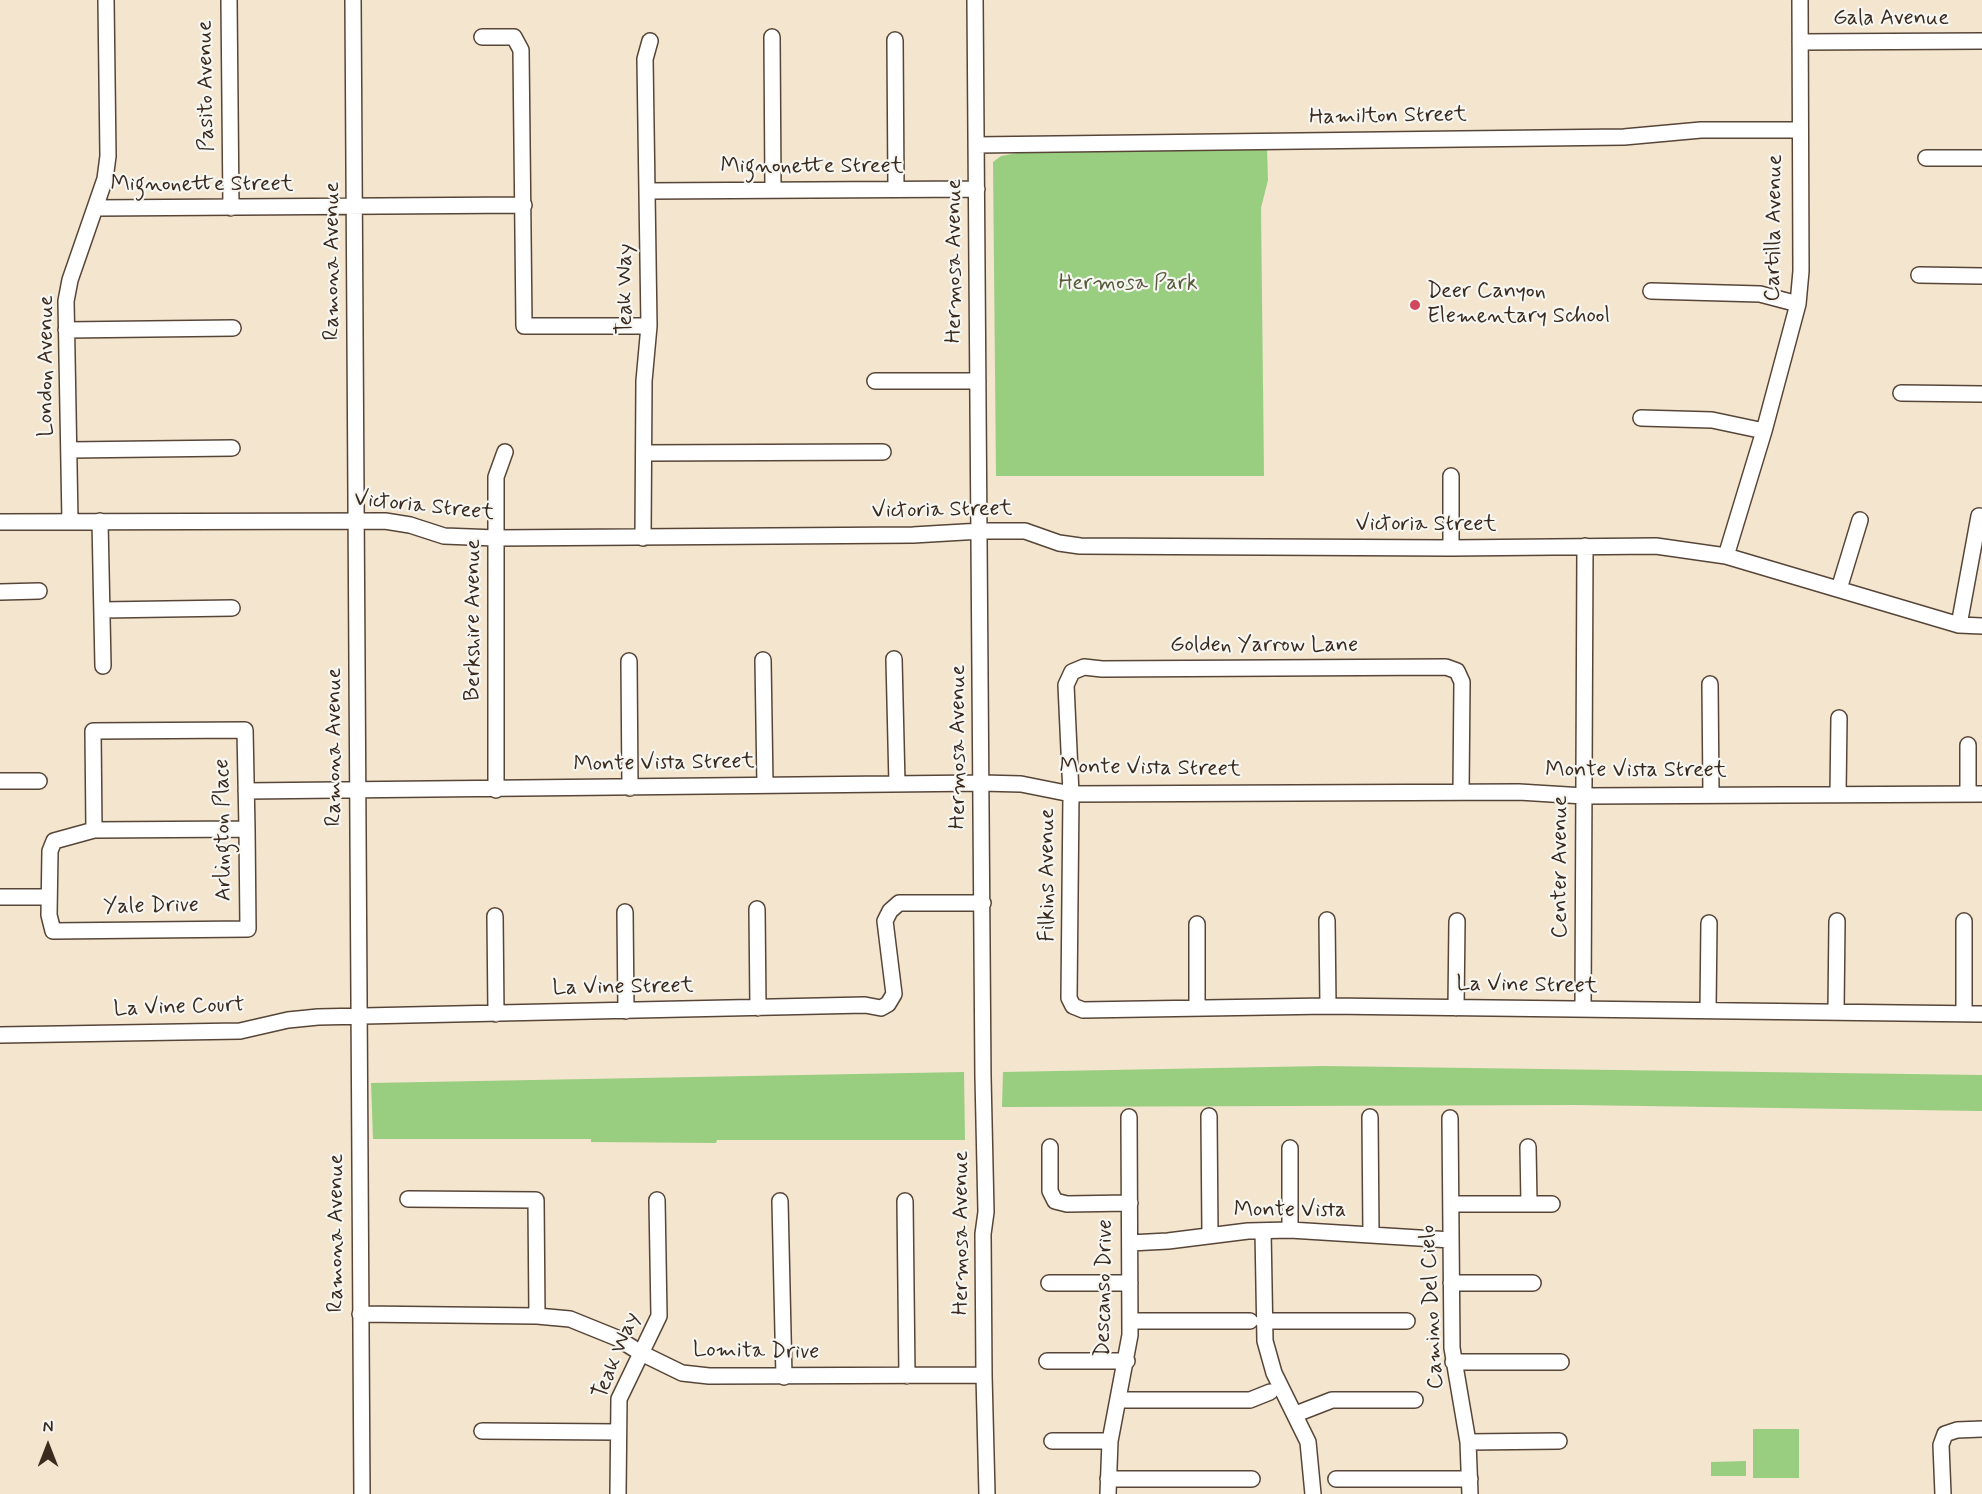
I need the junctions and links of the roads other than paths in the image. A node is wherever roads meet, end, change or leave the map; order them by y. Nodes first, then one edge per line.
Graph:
1 (106, 0) edge
2 (228, 0) edge
3 (353, 0) edge
4 (975, 0) edge
5 (1800, 0) edge
6 (482, 37) dead end
7 (772, 37) dead end
8 (895, 40) dead end
9 (650, 41) dead end
10 (1982, 41) edge
11 (1800, 42) junction
12 (1799, 130) junction
13 (976, 145) junction
14 (1926, 158) dead end
15 (1982, 158) edge
16 (896, 189) junction
17 (977, 189) junction
18 (773, 190) junction
19 (648, 192) junction
20 (524, 206) junction
21 (355, 207) junction
22 (96, 208) junction
23 (231, 208) junction
24 (1919, 275) dead end
25 (1982, 276) edge
26 (1651, 291) dead end
27 (1798, 304) junction
28 (649, 326) junction
29 (233, 328) dead end
30 (66, 330) junction
31 (875, 381) dead end
32 (978, 381) junction
33 (1901, 393) dead end
34 (1982, 394) edge
35 (1641, 418) dead end
36 (1764, 431) junction
37 (232, 448) dead end
38 (70, 450) junction
39 (505, 452) dead end
40 (883, 452) dead end
41 (644, 453) junction
42 (1451, 476) dead end
43 (1979, 516) dead end
44 (1860, 520) dead end
45 (70, 521) junction
46 (100, 521) junction
47 (356, 521) junction
48 (0, 522) edge
49 (981, 531) junction
50 (643, 537) junction
51 (496, 538) junction
52 (1585, 546) junction
53 (1451, 548) junction
54 (1726, 556) junction
55 (1839, 589) junction
56 (39, 591) dead end
57 (0, 592) edge
58 (232, 608) dead end
59 (102, 610) junction
60 (1959, 625) junction
61 (1982, 626) edge
62 (894, 659) dead end
63 (763, 660) dead end
64 (629, 661) dead end
65 (103, 666) dead end
66 (1072, 672) joint
67 (1710, 684) dead end
68 (1839, 718) dead end
69 (1968, 745) dead end
70 (0, 781) edge
71 (39, 781) dead end
72 (982, 783) junction
73 (897, 784) junction
74 (765, 785) junction
75 (630, 788) junction
76 (358, 790) junction
77 (496, 790) junction
78 (246, 791) junction
79 (1461, 792) junction
80 (1071, 794) junction
81 (1712, 794) junction
82 (1838, 794) junction
83 (1975, 794) edge
84 (1584, 796) junction
85 (247, 829) junction
86 (94, 830) junction
87 (0, 897) edge
88 (49, 897) junction
89 (983, 903) junction
90 (757, 909) dead end
91 (625, 912) dead end
92 (495, 916) dead end
93 (1327, 920) dead end
94 (1457, 921) dead end
95 (1837, 921) dead end
96 (1964, 921) dead end
97 (1709, 923) dead end
98 (1197, 924) dead end
99 (248, 929) joint
100 (1073, 1006) joint
101 (1328, 1006) junction
102 (1197, 1007) junction
103 (758, 1008) junction
104 (1456, 1008) junction
105 (1583, 1009) junction
106 (1708, 1010) junction
107 (626, 1011) junction
108 (1836, 1011) junction
109 (496, 1014) junction
110 (1964, 1014) junction
111 (1982, 1014) edge
112 (358, 1017) junction
113 (0, 1035) edge
114 (1209, 1116) dead end
115 (1129, 1117) dead end
116 (1370, 1117) dead end
117 (1450, 1118) dead end
118 (1050, 1147) dead end
119 (1290, 1148) dead end
120 (1528, 1148) dead end
121 (408, 1199) dead end
122 (657, 1200) dead end
123 (780, 1201) dead end
124 (905, 1201) dead end
125 (1130, 1203) junction
126 (1451, 1204) junction
127 (1529, 1204) junction
128 (1552, 1204) dead end
129 (1290, 1230) junction
130 (1263, 1231) junction
131 (1210, 1235) junction
132 (1371, 1235) junction
133 (1451, 1240) junction
134 (1130, 1243) junction
135 (1049, 1282) dead end
136 (1130, 1282) junction
137 (1451, 1283) junction
138 (1533, 1283) dead end
139 (360, 1314) junction
140 (537, 1316) junction
141 (1131, 1321) junction
142 (1257, 1321) junction
143 (1407, 1321) dead end
144 (640, 1353) junction
145 (1047, 1361) dead end
146 (1127, 1361) junction
147 (1453, 1362) junction
148 (1561, 1362) dead end
149 (984, 1375) junction
150 (907, 1376) junction
151 (784, 1377) junction
152 (1270, 1392) dead end
153 (1119, 1400) junction
154 (1415, 1400) dead end
155 (1296, 1414) junction
156 (1982, 1429) edge
157 (482, 1431) dead end
158 (618, 1432) junction
159 (1052, 1441) dead end
160 (1110, 1441) junction
161 (1468, 1442) junction
162 (1559, 1442) dead end
163 (1252, 1479) dead end
164 (1336, 1479) dead end
165 (1108, 1486) edge
166 (1470, 1486) edge
167 (362, 1494) edge
168 (618, 1494) edge
169 (987, 1494) edge
170 (1313, 1494) edge
171 (1943, 1494) edge

1 - 22 street, London Avenue
2 - 23 street, Pasito Avenue
3 - 21 street, Ramona Avenue
4 - 13 street, Hermosa Avenue
5 - 11 street, Cartilla Avenue
6 - 20 street
7 - 18 street
8 - 16 street
9 - 19 street, Teak Way
10 - 11 street, Gala Avenue
11 - 12 street, Cartilla Avenue
12 - 13 street, Hamilton Street
12 - 27 street, Cartilla Avenue
13 - 17 street, Hermosa Avenue
14 - 15 street
16 - 17 street, Mignonette Street
16 - 18 street, Mignonette Street
17 - 32 street, Hermosa Avenue
18 - 19 street, Mignonette Street
19 - 28 street, Teak Way
20 - 21 street, Mignonette Street
20 - 28 street
21 - 23 street, Mignonette Street
21 - 47 street, Ramona Avenue
22 - 23 street, Mignonette Street
22 - 30 street, London Avenue
24 - 25 street
26 - 27 street
27 - 36 street, Cartilla Avenue
28 - 41 street, Teak Way
29 - 30 street
30 - 38 street, London Avenue
31 - 32 street
32 - 49 street, Hermosa Avenue
33 - 34 street
35 - 36 street
36 - 54 street, Cartilla Avenue
37 - 38 street
38 - 45 street, London Avenue
39 - 51 street, Berkshire Avenue
40 - 41 street
41 - 50 street, Teak Way
42 - 53 street
43 - 60 street
44 - 55 street
45 - 46 street, Victoria Street
45 - 48 street, Victoria Street
46 - 47 street, Victoria Street
46 - 59 street
47 - 51 street, Victoria Street
47 - 76 street, Ramona Avenue
49 - 50 street, Victoria Street
49 - 53 street, Victoria Street
49 - 72 street, Hermosa Avenue
50 - 51 street, Victoria Street
51 - 77 street, Berkshire Avenue
52 - 53 street, Victoria Street
52 - 54 street, Victoria Street
52 - 84 street, Center Avenue
54 - 55 street, Victoria Street
55 - 60 street, Victoria Street
56 - 57 street
58 - 59 street
59 - 65 street
60 - 61 street, Victoria Street
62 - 73 street
63 - 74 street
64 - 75 street
66 - 79 street, Golden Yarrow Lane
66 - 80 street, Filkins Avenue
67 - 81 street
68 - 82 street
69 - 83 street
70 - 71 street
72 - 73 street, Monte Vista Street
72 - 80 street, Monte Vista Street
72 - 89 street, Hermosa Avenue
73 - 74 street, Monte Vista Street
74 - 75 street, Monte Vista Street
75 - 77 street, Monte Vista Street
76 - 77 street, Monte Vista Street
76 - 78 street, Monte Vista Street
76 - 112 street, Ramona Avenue
78 - 85 street, Arlington Place
78 - 86 street, Arlington Place
79 - 80 street, Monte Vista Street
79 - 84 street, Monte Vista Street
80 - 100 street, Filkins Avenue
81 - 82 street, Monte Vista Street
81 - 84 street, Monte Vista Street
82 - 83 street, Monte Vista Street
84 - 105 street, Center Avenue
85 - 86 street
85 - 99 street, Arlington Place
86 - 88 street
87 - 88 street
88 - 99 street, Yale Drive
89 - 103 street, La Vine Street
89 - 149 street, Hermosa Avenue
90 - 103 street
91 - 107 street
92 - 109 street
93 - 101 street
94 - 104 street
95 - 108 street
96 - 110 street
97 - 106 street
98 - 102 street
100 - 102 street, La Vine Street
101 - 102 street, La Vine Street
101 - 104 street, La Vine Street
103 - 107 street, La Vine Street
104 - 105 street, La Vine Street
105 - 106 street, La Vine Street
106 - 108 street, La Vine Street
107 - 109 street, La Vine Street
108 - 110 street, La Vine Street
109 - 112 street, La Vine Street
110 - 111 street, La Vine Street
112 - 113 street, La Vine Court
112 - 139 street, Ramona Avenue
114 - 131 street
115 - 125 street, Descanso Drive
116 - 132 street
117 - 126 street, Camino Del Cielo
118 - 125 street
119 - 129 street
120 - 127 street
121 - 140 street
122 - 144 street, Teak Way
123 - 151 street
124 - 150 street
125 - 134 street, Descanso Drive
126 - 127 street
126 - 133 street, Camino Del Cielo
127 - 128 street
129 - 130 street, Monte Vista
129 - 132 street, Monte Vista
130 - 131 street, Monte Vista
130 - 142 street
131 - 134 street, Monte Vista
132 - 133 street, Monte Vista
133 - 137 street, Camino Del Cielo
134 - 136 street, Descanso Drive
135 - 136 street
136 - 141 street, Descanso Drive
137 - 138 street
137 - 147 street, Camino Del Cielo
139 - 140 street, Lomita Drive
139 - 167 street, Ramona Avenue
140 - 144 street, Lomita Drive
141 - 142 street
141 - 146 street, Descanso Drive
142 - 143 street
142 - 155 street
144 - 151 street, Lomita Drive
144 - 158 street, Teak Way
145 - 146 street
146 - 153 street, Descanso Drive
147 - 148 street
147 - 161 street, Camino Del Cielo
149 - 150 street, Lomita Drive
149 - 169 street, Hermosa Avenue
150 - 151 street, Lomita Drive
152 - 153 street
153 - 160 street, Descanso Drive
154 - 155 street
155 - 170 street
156 - 171 street
157 - 158 street
158 - 168 street, Teak Way
159 - 160 street
160 - 165 street, Descanso Drive
161 - 162 street
161 - 166 street, Camino Del Cielo
163 - 165 street
164 - 166 street

